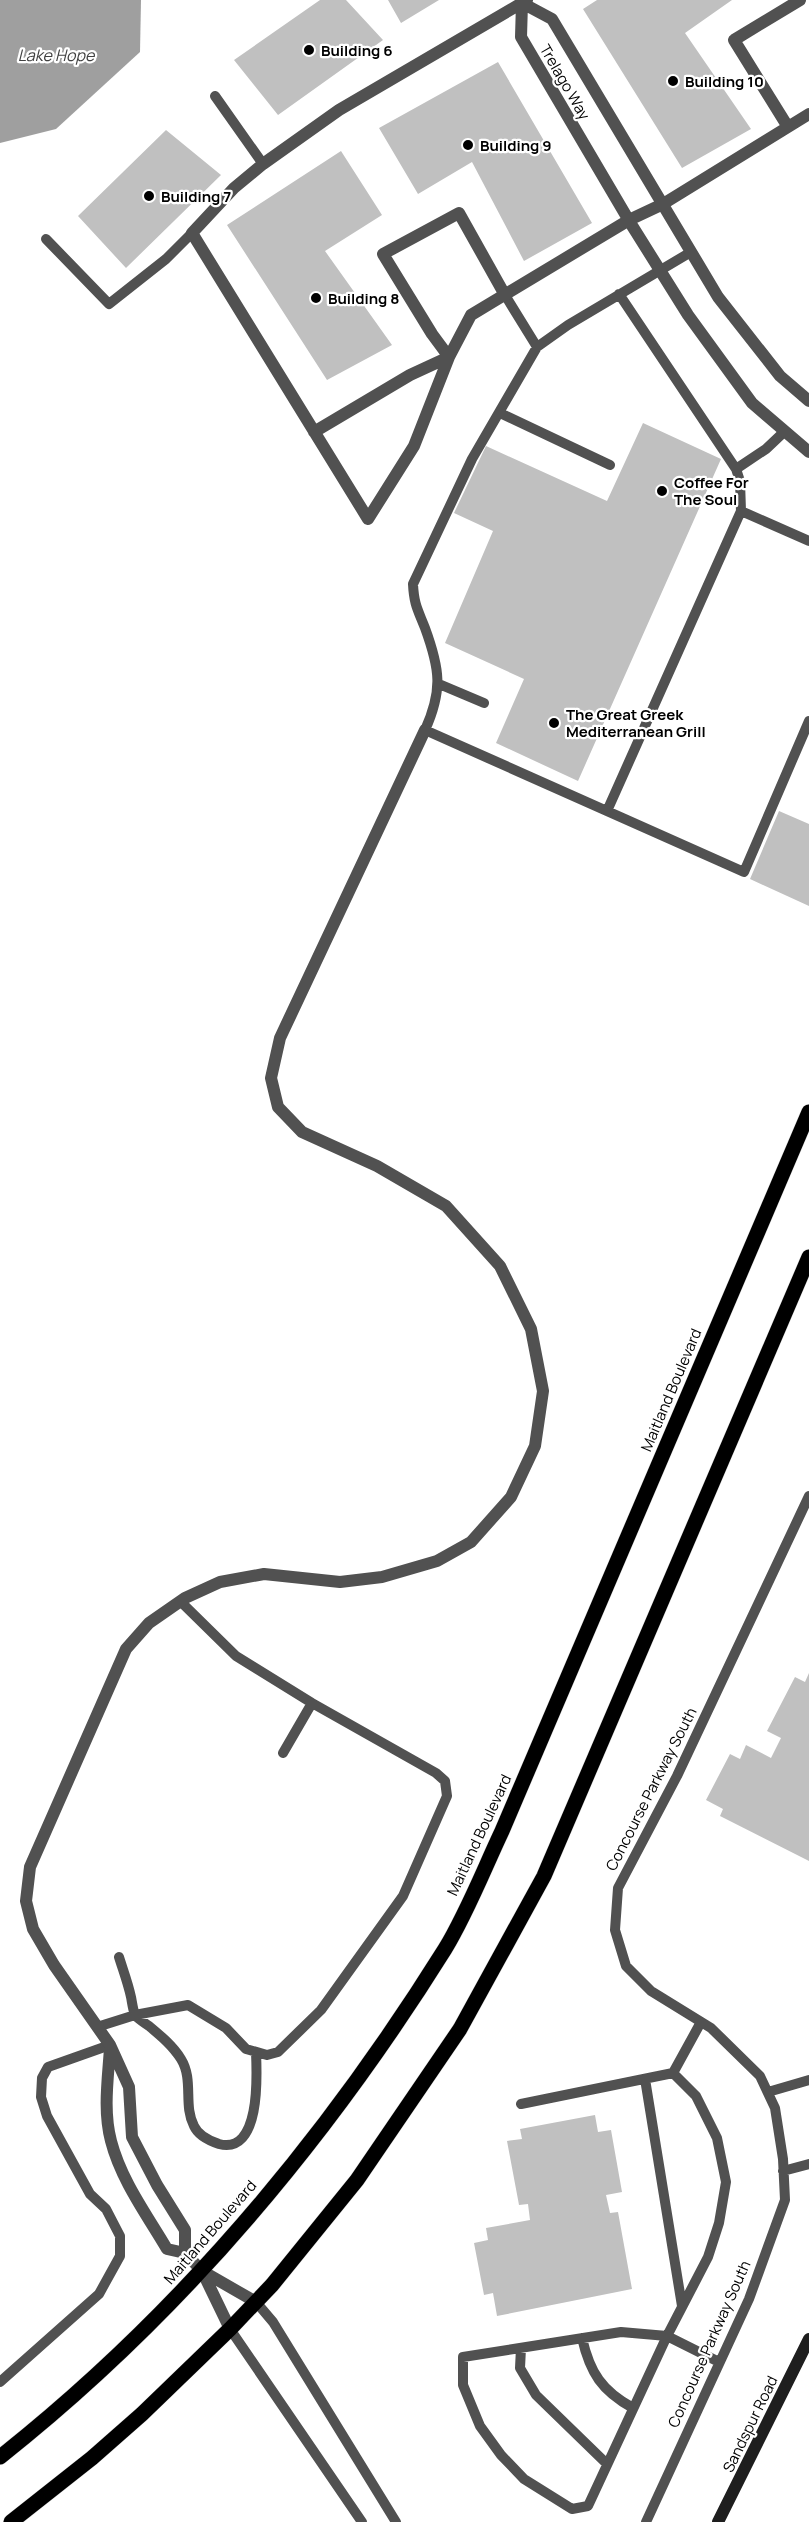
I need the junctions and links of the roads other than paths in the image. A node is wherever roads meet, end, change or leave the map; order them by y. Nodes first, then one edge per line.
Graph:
1 (800, 0) edge
2 (525, 2) edge
3 (215, 96) dead end
4 (809, 114) edge
5 (788, 127) junction
6 (263, 164) junction
7 (663, 204) junction
8 (628, 220) junction
9 (192, 233) junction
10 (46, 239) dead end
11 (691, 252) junction
12 (660, 270) junction
13 (619, 294) junction
14 (505, 295) junction
15 (537, 347) junction
16 (449, 357) junction
17 (809, 400) edge
18 (500, 413) junction
19 (785, 431) junction
20 (314, 432) junction
21 (809, 452) edge
22 (610, 465) dead end
23 (736, 469) junction
24 (741, 511) junction
25 (809, 540) edge
26 (439, 684) junction
27 (484, 703) dead end
28 (809, 722) edge
29 (425, 730) junction
30 (607, 811) junction
31 (809, 1112) edge
32 (809, 1257) edge
33 (809, 1496) edge
34 (180, 1601) junction
35 (312, 1703) junction
36 (283, 1753) dead end
37 (119, 1957) dead end
38 (135, 2015) junction
39 (701, 2022) junction
40 (97, 2026) junction
41 (110, 2045) junction
42 (256, 2052) junction
43 (674, 2073) junction
44 (645, 2079) junction
45 (809, 2080) edge
46 (768, 2092) junction
47 (521, 2104) dead end
48 (809, 2164) edge
49 (783, 2171) junction
50 (185, 2253) junction
51 (202, 2271) junction
52 (256, 2301) junction
53 (682, 2306) junction
54 (230, 2329) junction
55 (667, 2336) junction
56 (582, 2338) junction
57 (809, 2339) edge
58 (521, 2348) junction
59 (719, 2362) junction
60 (0, 2382) edge
61 (633, 2408) junction
62 (0, 2457) edge
63 (607, 2464) junction
64 (11, 2522) edge
65 (362, 2522) edge
66 (396, 2522) edge
67 (646, 2522) edge
68 (718, 2522) edge

1 - 5 street
2 - 6 street
2 - 7 street, Trelago Way
2 - 8 street, Trelago Way
3 - 6 lane
4 - 5 street
5 - 7 street
6 - 9 street
7 - 8 street
7 - 11 street, Trelago Way
8 - 12 street, Trelago Way
8 - 14 street
9 - 10 lane
9 - 20 street
11 - 12 lane
11 - 17 street, Trelago Way
12 - 13 lane
12 - 19 street, Trelago Way
13 - 15 lane
13 - 23 lane
14 - 15 lane
14 - 16 street
14 - 16 street
15 - 18 lane
16 - 20 street
16 - 20 street
18 - 22 lane
18 - 26 lane
19 - 21 street, Trelago Way
19 - 23 lane
23 - 24 lane
24 - 25 lane
24 - 30 lane
26 - 27 lane
26 - 29 lane
28 - 30 lane
29 - 30 lane
29 - 34 street
31 - 51 main road, Maitland Boulevard
32 - 52 main road
33 - 39 lane, Concourse Parkway South
34 - 35 lane
34 - 40 street
35 - 36 lane
35 - 42 lane
37 - 38 lane
38 - 40 lane
38 - 42 lane
38 - 42 lane
39 - 43 lane
39 - 46 lane, Concourse Parkway South
40 - 41 street
41 - 50 street
41 - 50 street
41 - 60 lane
43 - 44 lane
43 - 53 lane
44 - 47 lane
44 - 53 lane
45 - 46 lane
46 - 49 lane, Concourse Parkway South
48 - 49 lane
49 - 59 lane, Concourse Parkway South
50 - 51 street
51 - 52 street
51 - 54 street
51 - 62 main road, Maitland Boulevard
52 - 54 main road
52 - 66 lane
53 - 55 lane
54 - 64 main road
54 - 65 lane
55 - 56 lane
55 - 59 lane
55 - 61 lane
56 - 58 lane
56 - 61 lane
57 - 68 street, Sandspur Road
58 - 63 lane
58 - 63 lane
59 - 67 lane, Concourse Parkway South
61 - 63 lane

